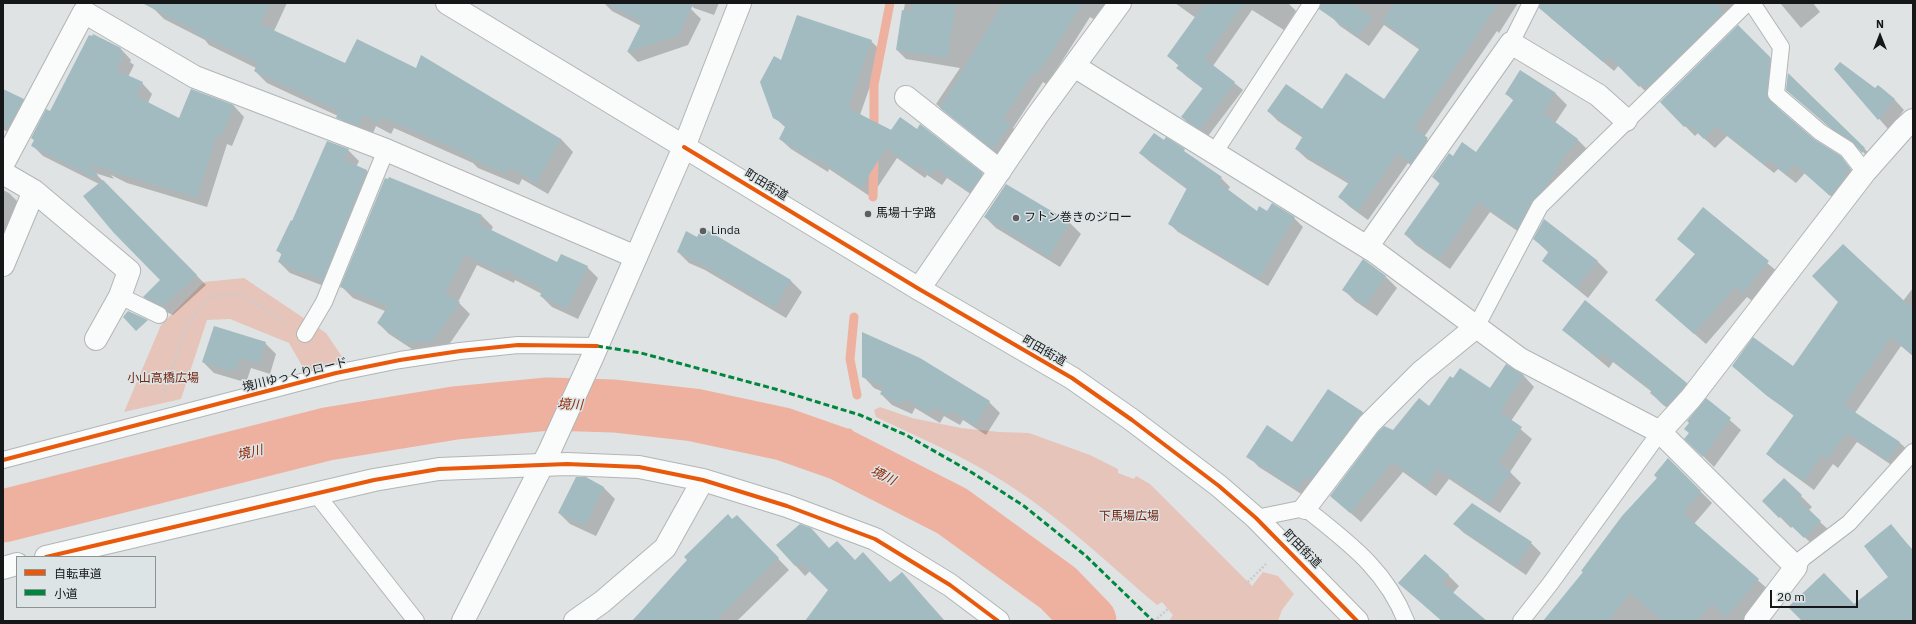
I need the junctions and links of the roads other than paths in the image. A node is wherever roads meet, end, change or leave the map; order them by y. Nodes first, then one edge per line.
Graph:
1 (447, 3) edge
2 (740, 3) edge
3 (1120, 3) edge
4 (1312, 3) edge
5 (1531, 3) edge
6 (1746, 3) edge
7 (1752, 3) edge
8 (81, 8) edge
9 (1511, 43) junction
10 (1074, 66) junction
11 (906, 97) dead end
12 (1626, 120) junction
13 (1913, 120) edge
14 (684, 147) junction
15 (386, 150) junction
16 (1214, 153) junction
17 (3, 164) edge
18 (1000, 171) junction
19 (1865, 172) junction
20 (3, 173) edge
21 (34, 191) junction
22 (1367, 248) junction
23 (636, 257) junction
24 (3, 265) edge
25 (919, 289) junction
26 (120, 296) junction
27 (159, 315) dead end
28 (1476, 327) junction
29 (305, 334) road end
30 (96, 339) dead end
31 (594, 352) junction
32 (1660, 432) junction
33 (1913, 452) edge
34 (546, 458) junction
35 (3, 460) edge
36 (703, 480) junction
37 (317, 494) junction
38 (1305, 508) junction
39 (1256, 518) junction
40 (50, 556) edge
41 (16, 564) edge
42 (1796, 567) junction
43 (3, 568) edge
44 (1762, 619) edge
45 (416, 621) edge
46 (463, 621) edge
47 (575, 621) edge
48 (998, 621) edge
49 (1357, 621) edge
50 (1406, 621) edge
51 (1521, 621) edge

1 - 14 street, 町田街道
2 - 14 street
3 - 10 street
4 - 16 lane
5 - 9 lane
6 - 12 lane
7 - 19 lane
8 - 15 street
8 - 17 street
9 - 12 street
9 - 22 street
10 - 16 street
10 - 18 street
11 - 18 street
12 - 28 lane
13 - 19 street
14 - 23 street
14 - 25 street, 町田街道
15 - 23 street
15 - 29 lane
16 - 22 street
18 - 25 street
19 - 32 street
20 - 21 street
21 - 24 street
21 - 26 street
22 - 28 street
23 - 31 street
25 - 39 street, 町田街道
26 - 27 lane
26 - 30 street
28 - 32 street
28 - 38 street
31 - 34 street
31 - 35 lane, 境川ゆっくりロード
32 - 42 street
32 - 51 lane
33 - 42 lane
34 - 36 street
34 - 37 street
34 - 46 street
36 - 47 street
36 - 48 street
37 - 40 street
37 - 45 lane
38 - 39 lane
38 - 50 lane
39 - 49 street, 町田街道
41 - 43 street
42 - 44 street

